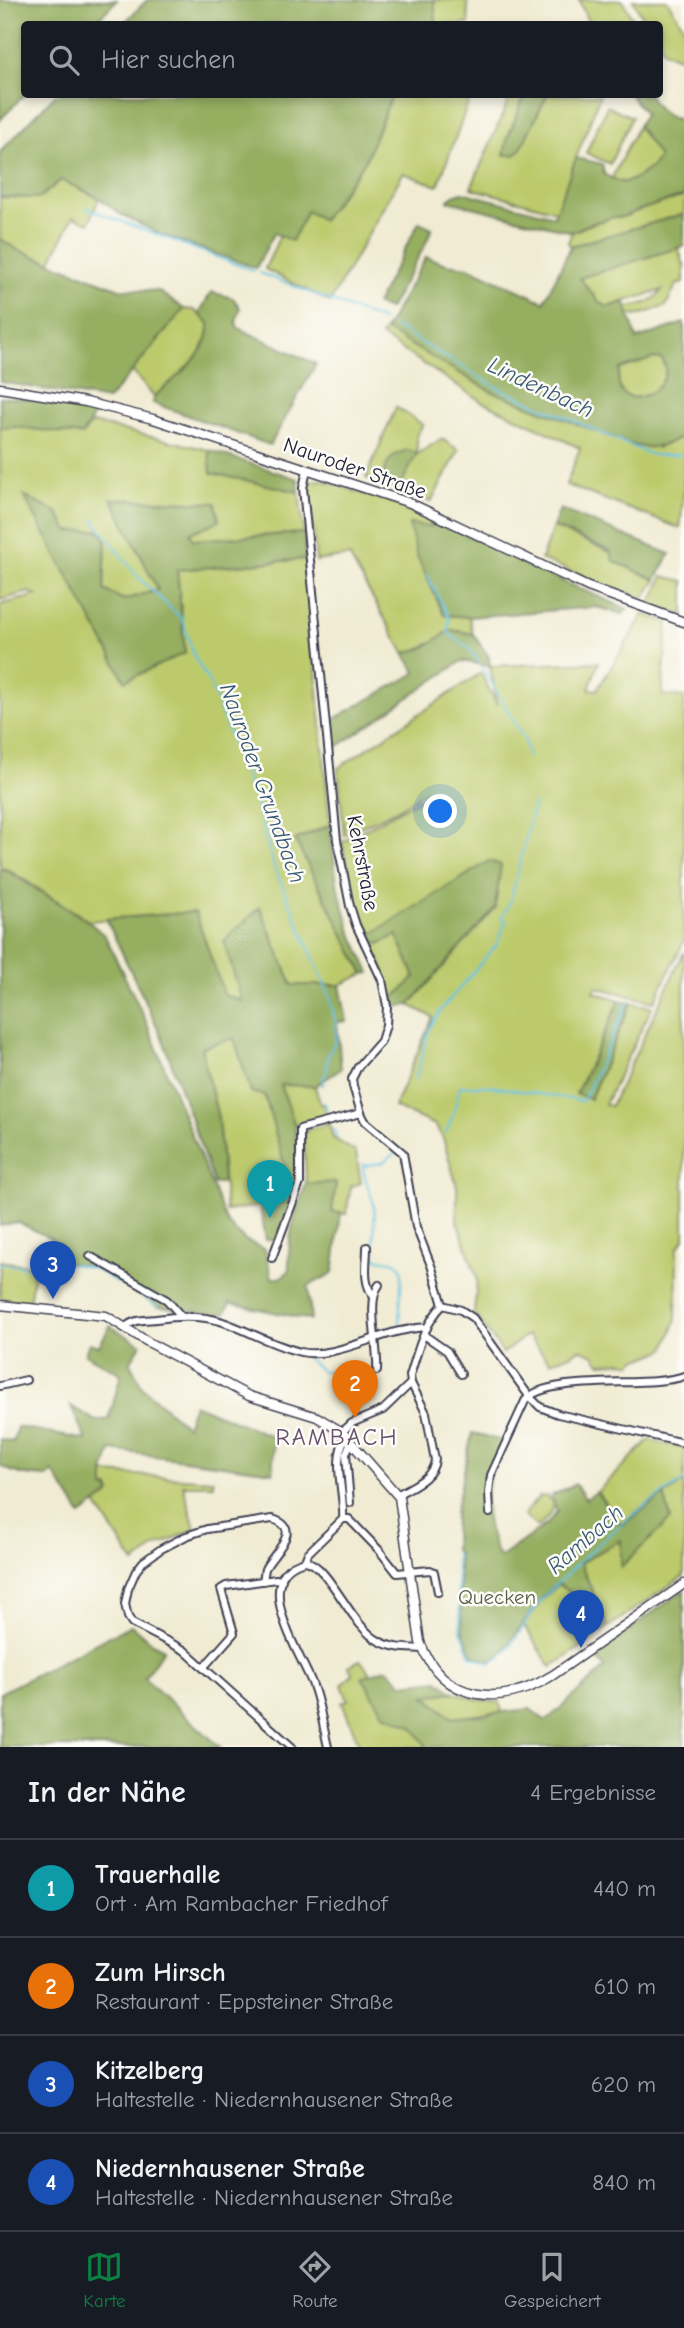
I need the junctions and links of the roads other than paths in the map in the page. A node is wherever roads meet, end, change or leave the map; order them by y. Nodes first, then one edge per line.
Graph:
1 (0, 388) edge
2 (307, 470) junction
3 (684, 622) edge
4 (361, 1113) junction
5 (367, 1248) dead end
6 (90, 1256) dead end
7 (272, 1258) dead end
8 (379, 1285) dead end
9 (374, 1297) junction
10 (0, 1305) edge
11 (443, 1305) junction
12 (181, 1316) junction
13 (125, 1327) junction
14 (425, 1331) junction
15 (376, 1336) junction
16 (377, 1371) dead end
17 (461, 1374) dead end
18 (684, 1376) edge
19 (26, 1380) dead end
20 (411, 1383) junction
21 (0, 1386) edge
22 (529, 1396) junction
23 (346, 1437) junction
24 (684, 1443) edge
25 (397, 1495) junction
26 (350, 1503) dead end
27 (490, 1513) dead end
28 (344, 1519) junction
29 (305, 1561) junction
30 (409, 1572) junction
31 (282, 1580) junction
32 (263, 1581) junction
33 (684, 1584) edge
34 (438, 1592) dead end
35 (423, 1649) junction
36 (203, 1668) junction
37 (292, 1747) edge
38 (327, 1747) edge

1 - 2 main road, Nauroder Straße
2 - 3 main road, Nauroder Straße
2 - 4 street, Kehrstraße
4 - 7 street
4 - 11 street, Kehrstraße
5 - 9 street
6 - 12 street
8 - 9 street
9 - 15 street
10 - 13 main road
11 - 14 street
11 - 22 street
12 - 13 street
12 - 15 street
13 - 23 main road
14 - 15 street
14 - 17 street
14 - 20 street
15 - 16 street
18 - 22 street
19 - 21 street
20 - 23 street
20 - 25 street
22 - 24 street
22 - 27 street
23 - 25 main road
23 - 26 street
23 - 28 street
25 - 30 main road
28 - 29 street
28 - 30 street
29 - 31 street
29 - 35 street
30 - 34 street
30 - 35 main road
31 - 32 street
31 - 38 street
32 - 36 street
32 - 36 street
33 - 35 main road
36 - 37 street

